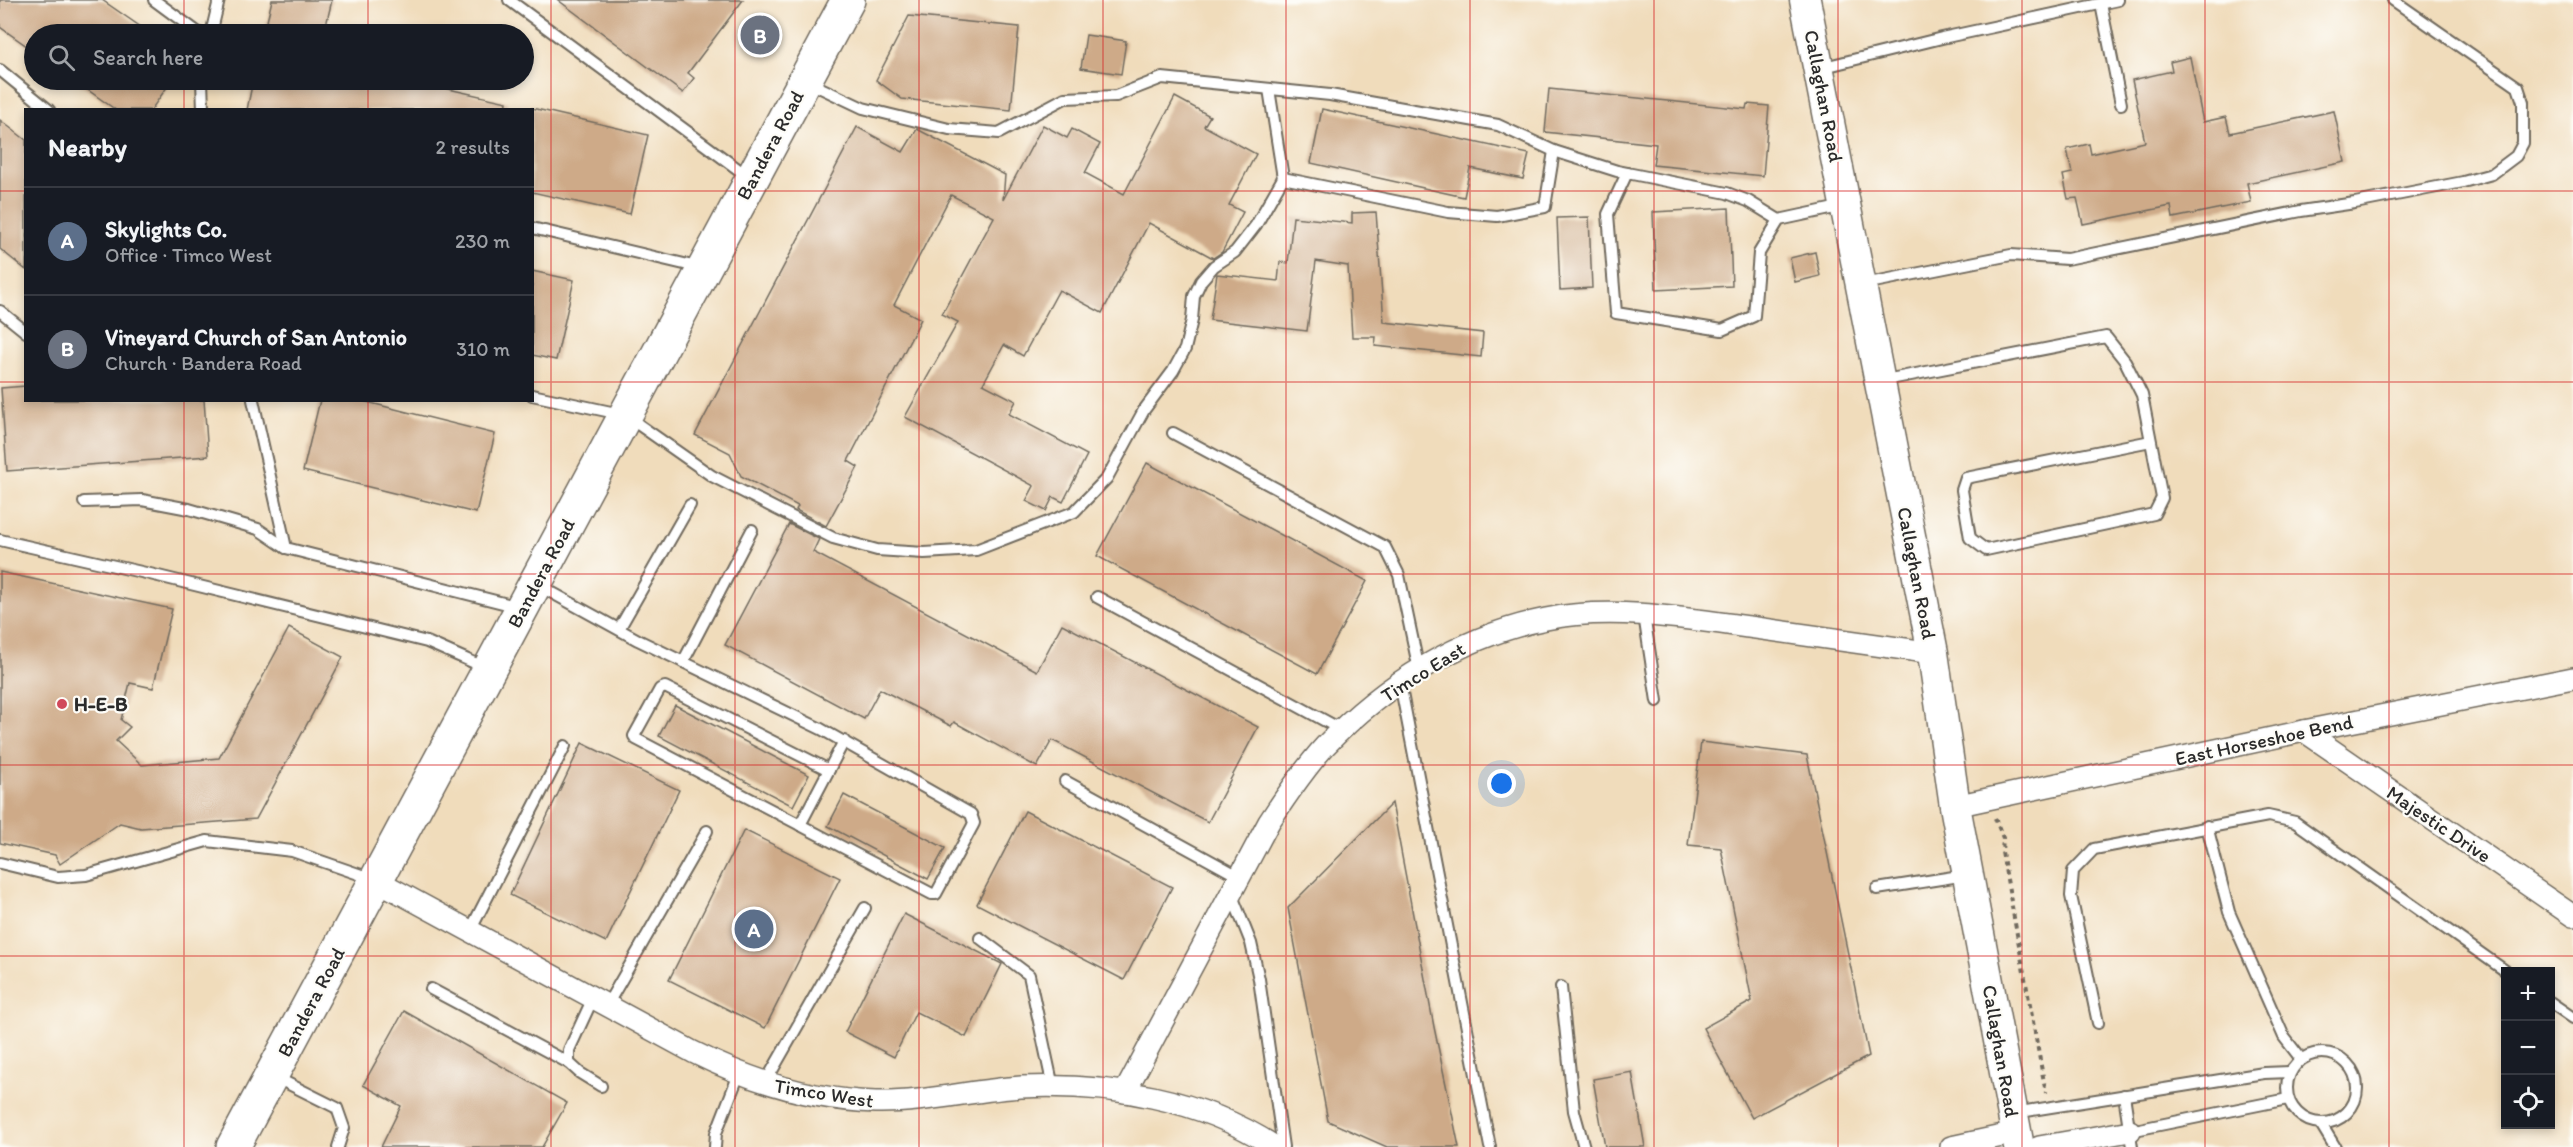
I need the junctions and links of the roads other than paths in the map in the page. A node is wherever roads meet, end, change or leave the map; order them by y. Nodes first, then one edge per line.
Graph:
1 (154, 0) edge
2 (219, 0) edge
3 (509, 0) edge
4 (848, 0) edge
5 (1805, 0) edge
6 (2118, 0) edge
7 (2393, 0) edge
8 (2101, 4) junction
9 (186, 24) edge
10 (213, 24) edge
11 (1818, 68) junction
12 (0, 70) edge
13 (805, 80) junction
14 (1269, 89) junction
15 (24, 90) edge
16 (24, 90) edge
17 (202, 90) edge
18 (2121, 104) dead end
19 (47, 108) edge
20 (203, 108) edge
21 (1554, 152) junction
22 (1627, 173) junction
23 (1283, 178) junction
24 (752, 179) junction
25 (1845, 206) junction
26 (1779, 220) junction
27 (534, 228) edge
28 (704, 268) junction
29 (1861, 285) junction
30 (0, 311) edge
31 (24, 330) edge
32 (1880, 381) junction
33 (534, 395) edge
34 (253, 402) edge
35 (625, 415) junction
36 (1173, 433) dead end
37 (2151, 441) junction
38 (84, 502) dead end
39 (690, 505) dead end
40 (752, 530) dead end
41 (0, 540) edge
42 (286, 548) junction
43 (529, 595) junction
44 (1097, 597) dead end
45 (1644, 615) junction
46 (619, 629) junction
47 (1933, 653) junction
48 (683, 662) junction
49 (489, 670) junction
50 (1419, 670) junction
51 (2573, 678) edge
52 (1400, 683) junction
53 (1657, 701) dead end
54 (1342, 730) junction
55 (2304, 731) junction
56 (844, 741) junction
57 (565, 746) dead end
58 (829, 770) junction
59 (1065, 780) dead end
60 (1955, 806) junction
61 (800, 825) junction
62 (2207, 826) junction
63 (706, 831) dead end
64 (0, 863) edge
65 (1968, 875) junction
66 (376, 880) junction
67 (1235, 885) junction
68 (1877, 889) dead end
69 (865, 908) dead end
70 (2573, 916) edge
71 (470, 931) junction
72 (980, 938) dead end
73 (2501, 968) edge
74 (1561, 987) dead end
75 (431, 989) dead end
76 (600, 1002) junction
77 (2555, 1005) edge
78 (2573, 1018) edge
79 (2098, 1023) dead end
80 (2301, 1059) junction
81 (569, 1062) junction
82 (2290, 1072) junction
83 (739, 1074) junction
84 (272, 1076) junction
85 (765, 1084) junction
86 (601, 1086) dead end
87 (1053, 1087) junction
88 (1125, 1092) junction
89 (2124, 1095) junction
90 (2288, 1099) junction
91 (2321, 1124) junction
92 (2022, 1135) edge
93 (2131, 1139) edge
94 (233, 1147) edge
95 (338, 1147) edge
96 (715, 1147) edge
97 (1275, 1147) edge
98 (1283, 1147) edge
99 (1490, 1147) edge
100 (1584, 1147) edge
101 (1951, 1147) edge
102 (2335, 1147) edge

1 - 9 lane
2 - 10 lane
3 - 24 lane
4 - 13 main road, Bandera Road
5 - 11 main road, Callaghan Road
6 - 8 lane
7 - 29 lane
8 - 11 lane
8 - 18 lane
11 - 25 main road, Callaghan Road
12 - 16 lane
13 - 14 lane
13 - 24 main road, Bandera Road
14 - 21 lane
14 - 23 lane
15 - 19 lane
17 - 20 lane
21 - 22 lane
21 - 23 lane
22 - 26 lane
22 - 26 lane
23 - 35 lane
24 - 28 main road, Bandera Road
25 - 26 lane
25 - 29 main road, Callaghan Road
27 - 28 lane
28 - 35 main road, Bandera Road
29 - 32 main road, Callaghan Road
30 - 31 lane
32 - 37 lane
32 - 47 main road, Callaghan Road
33 - 35 lane
34 - 42 lane
35 - 43 main road, Bandera Road
36 - 50 lane
37 - 37 lane
38 - 42 lane
39 - 46 lane
40 - 48 lane
41 - 49 lane
42 - 43 lane
43 - 46 lane
43 - 49 main road, Bandera Road
44 - 54 lane
45 - 47 street, Timco East
45 - 50 street, Timco East
45 - 53 lane
46 - 48 lane
47 - 60 main road, Callaghan Road
48 - 56 lane
49 - 66 main road, Bandera Road
50 - 52 street, Timco East
51 - 55 street, East Horseshoe Bend
52 - 54 street, Timco East
52 - 99 lane
54 - 67 street, Timco East
55 - 60 street, East Horseshoe Bend
55 - 70 street, Majestic Drive
56 - 58 lane
56 - 61 lane
57 - 71 lane
58 - 61 lane
58 - 61 lane
59 - 67 lane
60 - 65 main road, Callaghan Road
62 - 73 lane
62 - 79 lane
62 - 80 lane
63 - 76 lane
64 - 66 lane
65 - 68 lane
65 - 92 main road, Callaghan Road
66 - 71 street, Timco West
66 - 84 main road, Bandera Road
67 - 88 street, Timco East
67 - 98 lane
69 - 85 lane
71 - 76 street, Timco West
72 - 87 lane
74 - 100 lane
75 - 81 lane
76 - 81 lane
76 - 83 street, Timco West
77 - 78 lane
80 - 82 lane
80 - 91 lane
81 - 86 lane
82 - 89 lane
82 - 90 lane
83 - 85 street, Timco West
83 - 96 lane
84 - 94 main road, Bandera Road
84 - 95 lane
85 - 87 street, Timco West
87 - 88 street, Timco West
88 - 97 street, Timco West
89 - 92 lane
89 - 93 lane
90 - 91 lane
90 - 93 lane
91 - 102 lane
92 - 93 street
92 - 101 street

